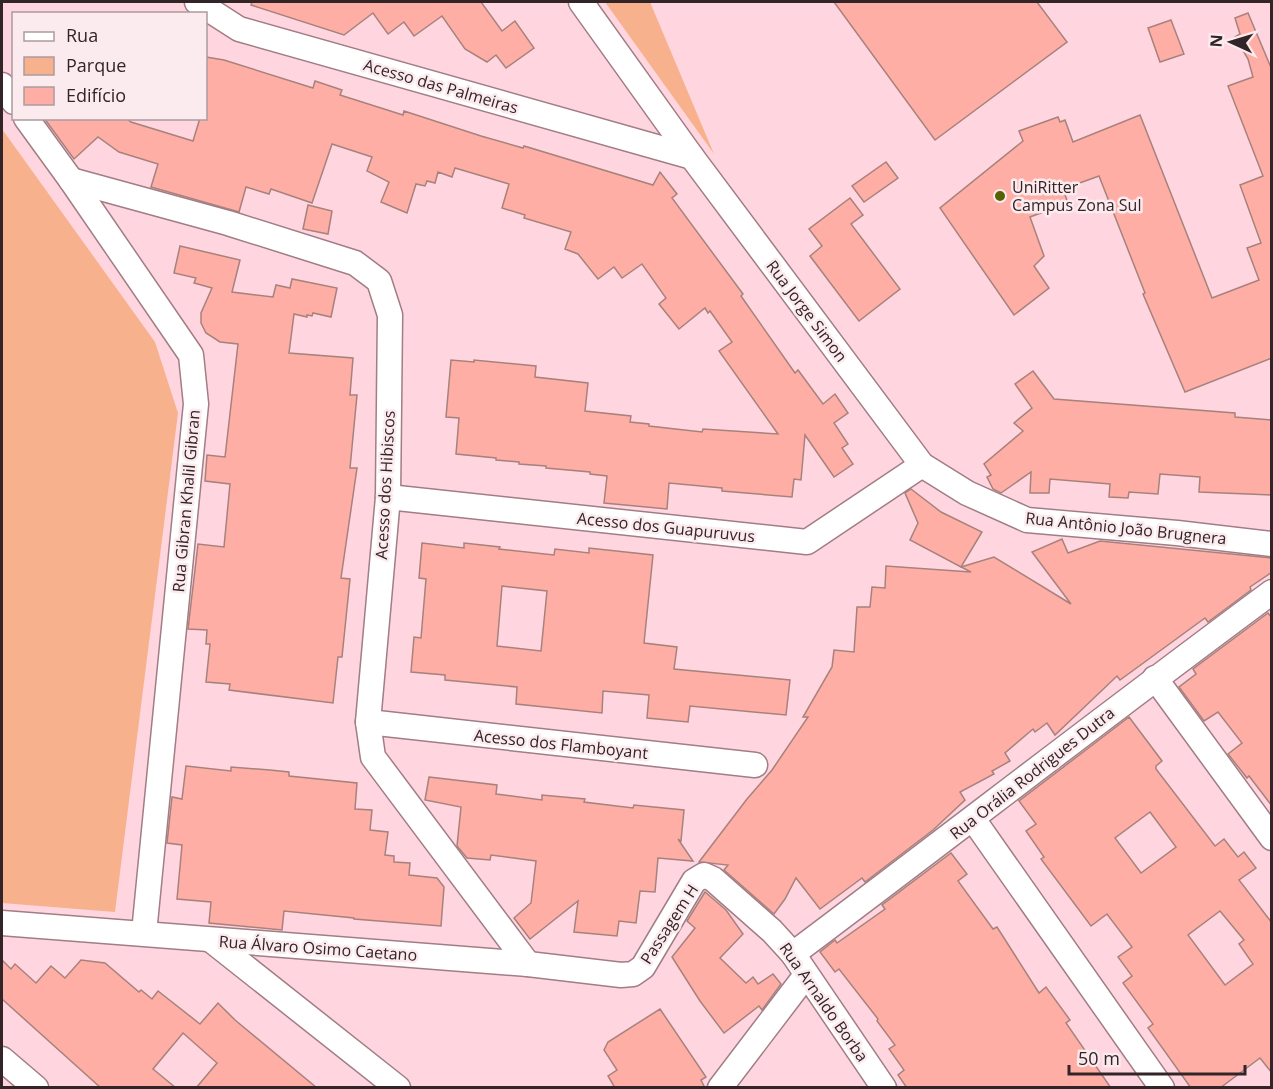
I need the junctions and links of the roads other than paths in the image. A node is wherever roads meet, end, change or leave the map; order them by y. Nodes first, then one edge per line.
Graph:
1 (197, 2) edge
2 (580, 2) edge
3 (2, 85) edge
4 (12, 99) edge
5 (27, 120) edge
6 (692, 157) junction
7 (71, 180) junction
8 (922, 465) junction
9 (388, 497) junction
10 (1272, 544) edge
11 (1272, 592) edge
12 (1155, 678) junction
13 (368, 722) junction
14 (755, 765) dead end
15 (973, 819) junction
16 (1272, 838) edge
17 (704, 875) joint
18 (2, 923) edge
19 (144, 933) junction
20 (211, 940) junction
21 (793, 954) junction
22 (528, 964) junction
23 (633, 974) joint
24 (806, 975) junction
25 (2, 1059) edge
26 (36, 1088) edge
27 (398, 1088) edge
28 (720, 1088) edge
29 (884, 1088) edge
30 (1162, 1088) edge

1 - 6 street, Acesso das Palmeiras
2 - 6 street, Rua Jorge Simon
3 - 4 street
5 - 7 street, Rua Gibran Khalil Gibran
6 - 8 street, Rua Jorge Simon
7 - 9 street, Acesso dos Hibiscos
7 - 19 street, Rua Gibran Khalil Gibran
8 - 9 street, Acesso dos Guapuruvus
8 - 10 street, Rua Antônio João Brugnera
9 - 13 street, Acesso dos Hibiscos
11 - 12 street, Rua Orália Rodrigues Dutra
12 - 15 street, Rua Orália Rodrigues Dutra
12 - 16 street
13 - 14 street, Acesso dos Flamboyant
13 - 22 street, Acesso dos Hibiscos
15 - 21 street, Rua Orália Rodrigues Dutra
15 - 30 street
17 - 21 street, Rua Arnaldo Borba
17 - 23 street, Passagem H
18 - 19 street, Rua Álvaro Osimo Caetano
19 - 20 street, Rua Álvaro Osimo Caetano
20 - 22 street, Rua Álvaro Osimo Caetano
20 - 27 street
21 - 24 street, Rua Arnaldo Borba
22 - 23 street, Rua Álvaro Osimo Caetano
24 - 28 street
24 - 29 street, Rua Arnaldo Borba
25 - 26 street

